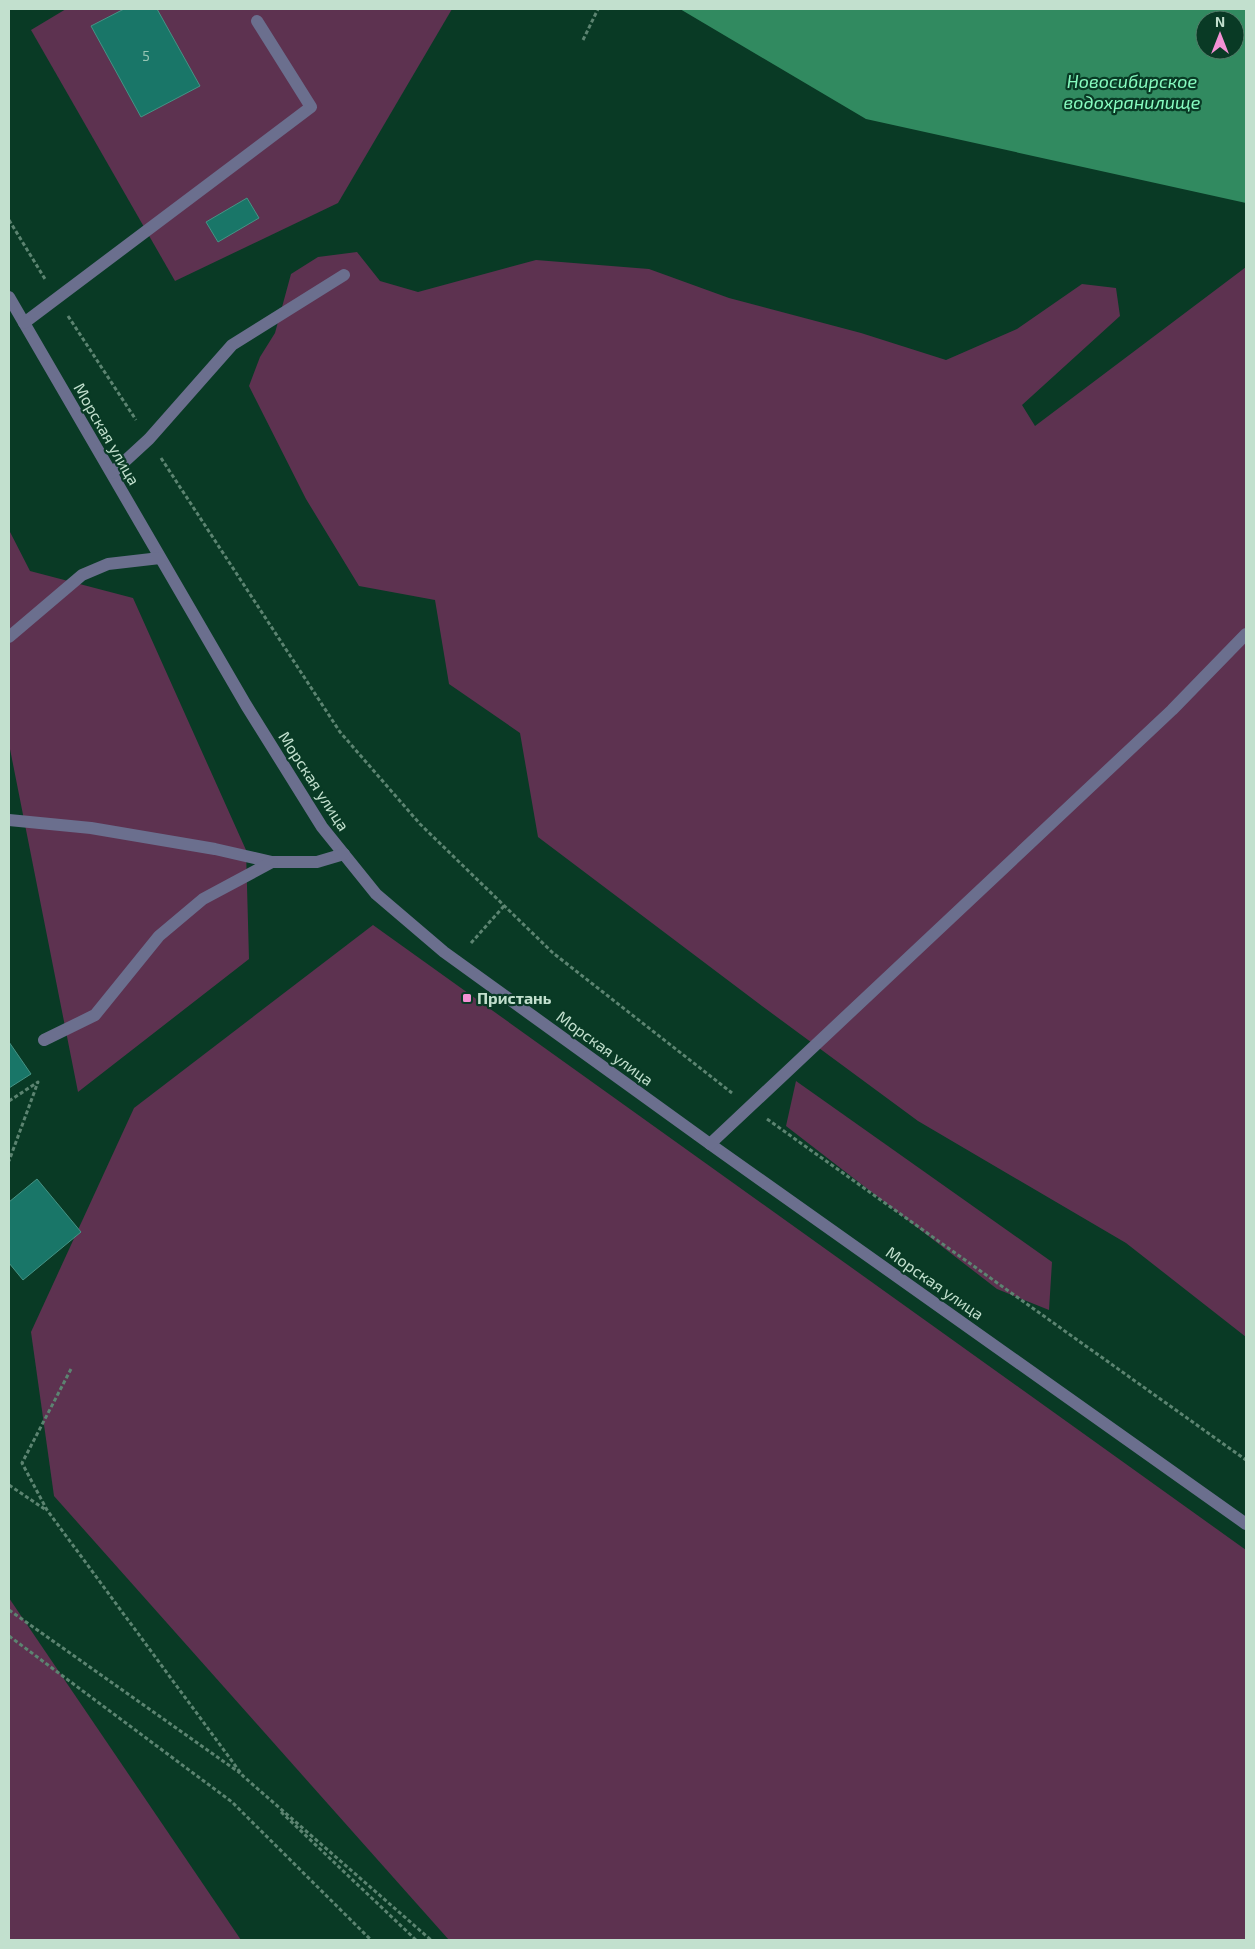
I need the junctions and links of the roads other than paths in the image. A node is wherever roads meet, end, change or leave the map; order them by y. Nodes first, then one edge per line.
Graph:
1 (257, 21) dead end
2 (344, 275) dead end
3 (9, 297) edge
4 (24, 323) junction
5 (112, 474) junction
6 (160, 558) junction
7 (1246, 634) edge
8 (9, 637) edge
9 (9, 820) edge
10 (344, 854) junction
11 (272, 862) junction
12 (44, 1040) dead end
13 (710, 1144) junction
14 (1246, 1524) edge

1 - 4 street
2 - 5 street
3 - 4 street, Морская улица
4 - 5 street, Морская улица
5 - 6 street, Морская улица
6 - 8 street
6 - 10 street, Морская улица
7 - 13 street
9 - 11 street
10 - 11 street
10 - 13 street, Морская улица
11 - 12 street
13 - 14 street, Морская улица

